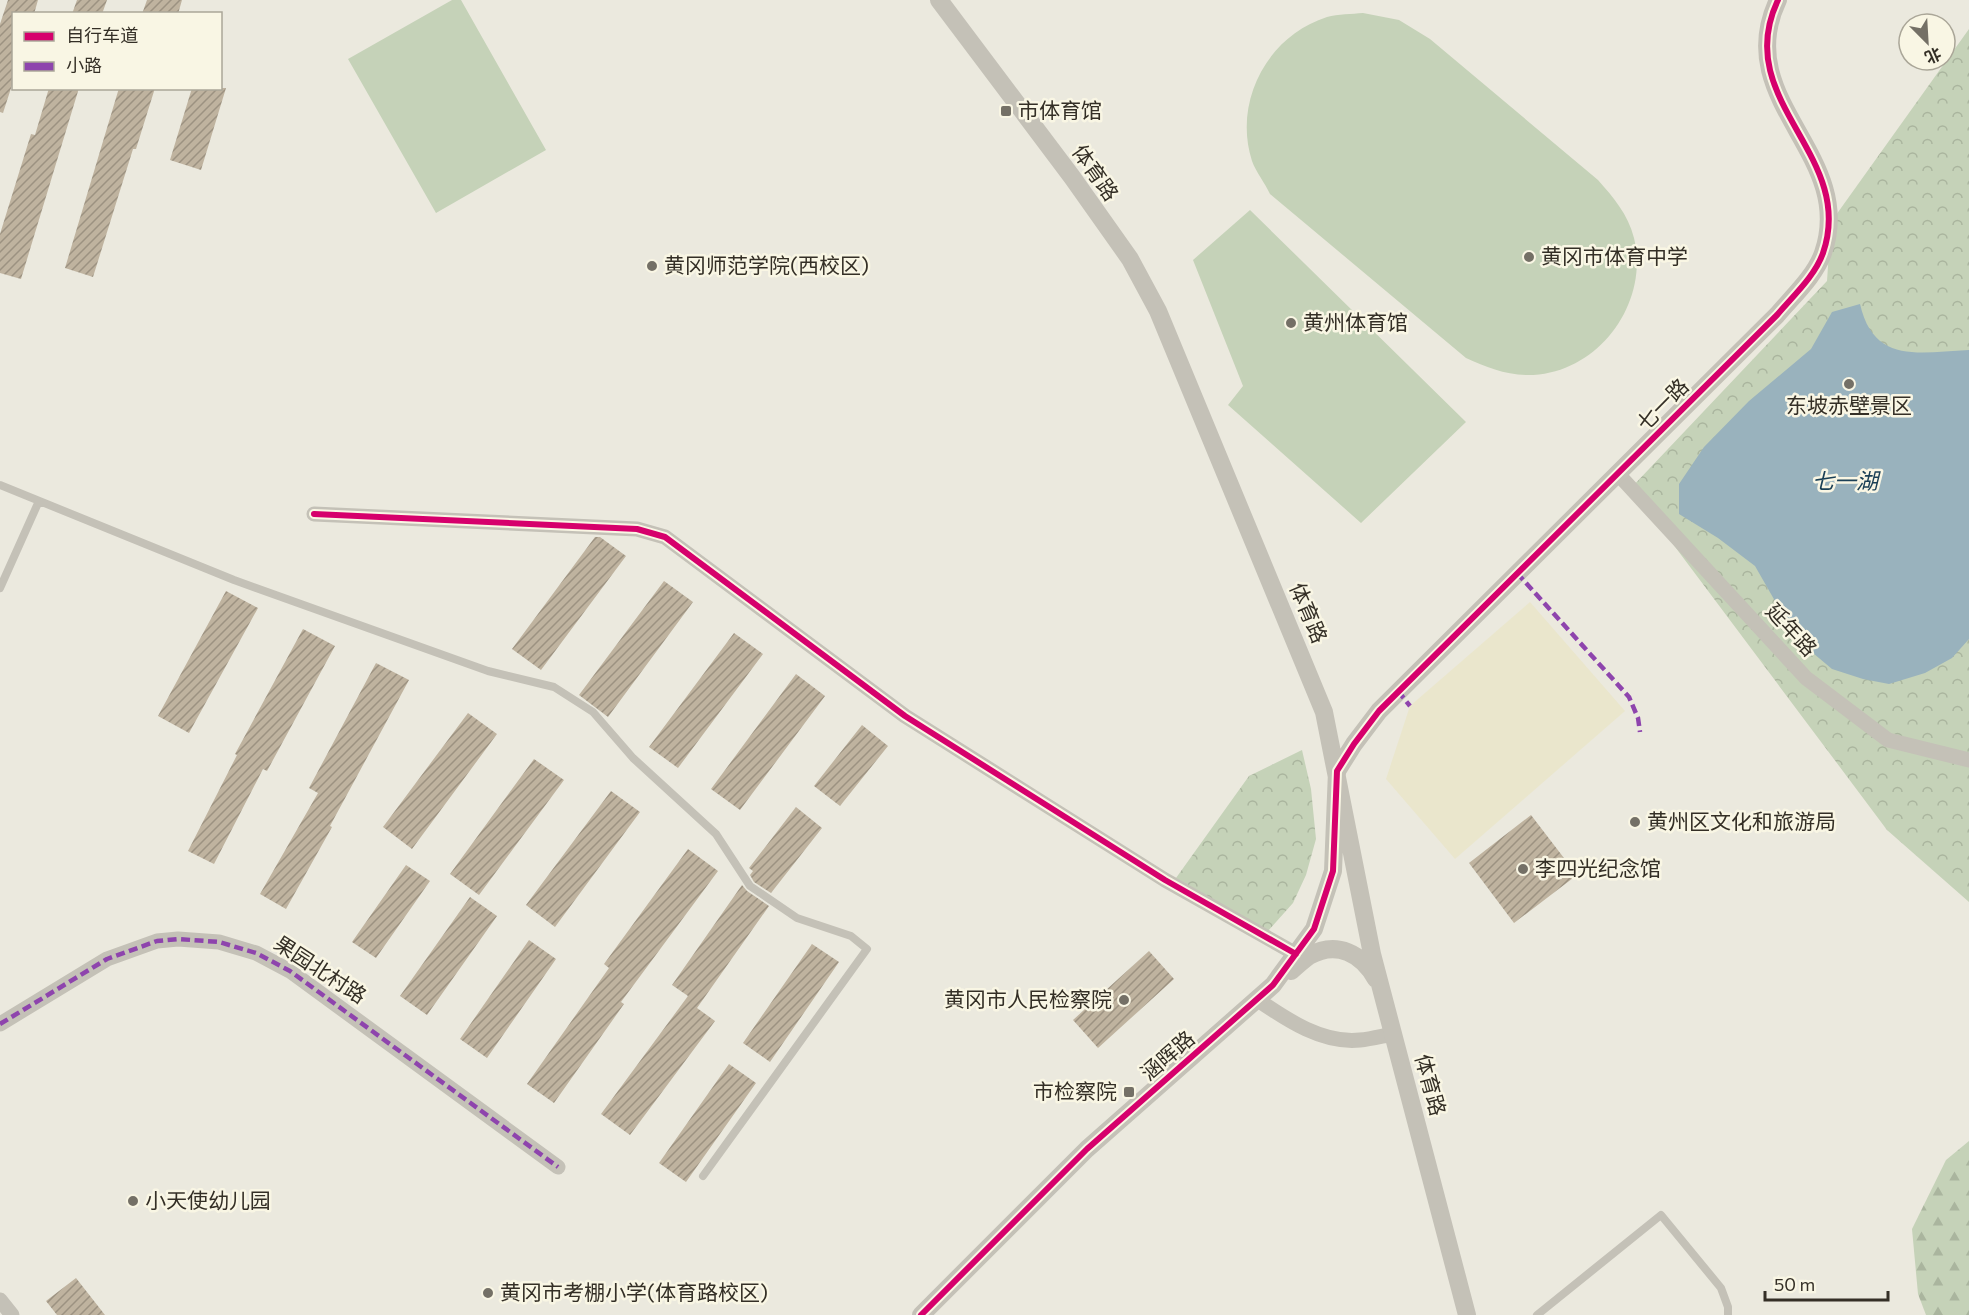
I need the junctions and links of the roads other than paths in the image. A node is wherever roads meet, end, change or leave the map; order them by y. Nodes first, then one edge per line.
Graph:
1 (939, 0) edge
2 (1778, 0) edge
3 (1618, 474) junction
4 (0, 485) edge
5 (39, 501) junction
6 (314, 514) dead end
7 (0, 588) edge
8 (1969, 760) edge
9 (1337, 771) junction
10 (1296, 954) junction
11 (1273, 985) junction
12 (1381, 991) junction
13 (1258, 1000) junction
14 (0, 1024) edge
15 (1393, 1035) junction
16 (558, 1167) dead end
17 (703, 1176) dead end
18 (0, 1300) edge
19 (12, 1315) edge
20 (921, 1315) edge
21 (1467, 1315) edge
22 (1537, 1315) edge
23 (1728, 1315) edge

1 - 9 street, 体育路
2 - 3 street, 七一路
3 - 8 street, 延年路
3 - 9 street, 七一路
4 - 5 lane
5 - 7 lane
5 - 17 lane
6 - 10 street
9 - 10 street, 涵晖路
9 - 12 street, 体育路
10 - 11 street, 涵晖路
11 - 12 street
11 - 13 street, 涵晖路
12 - 15 street, 体育路
13 - 15 street
13 - 20 street, 涵晖路
14 - 16 street, 果园北村路
15 - 21 street, 体育路
18 - 19 street
22 - 23 lane

